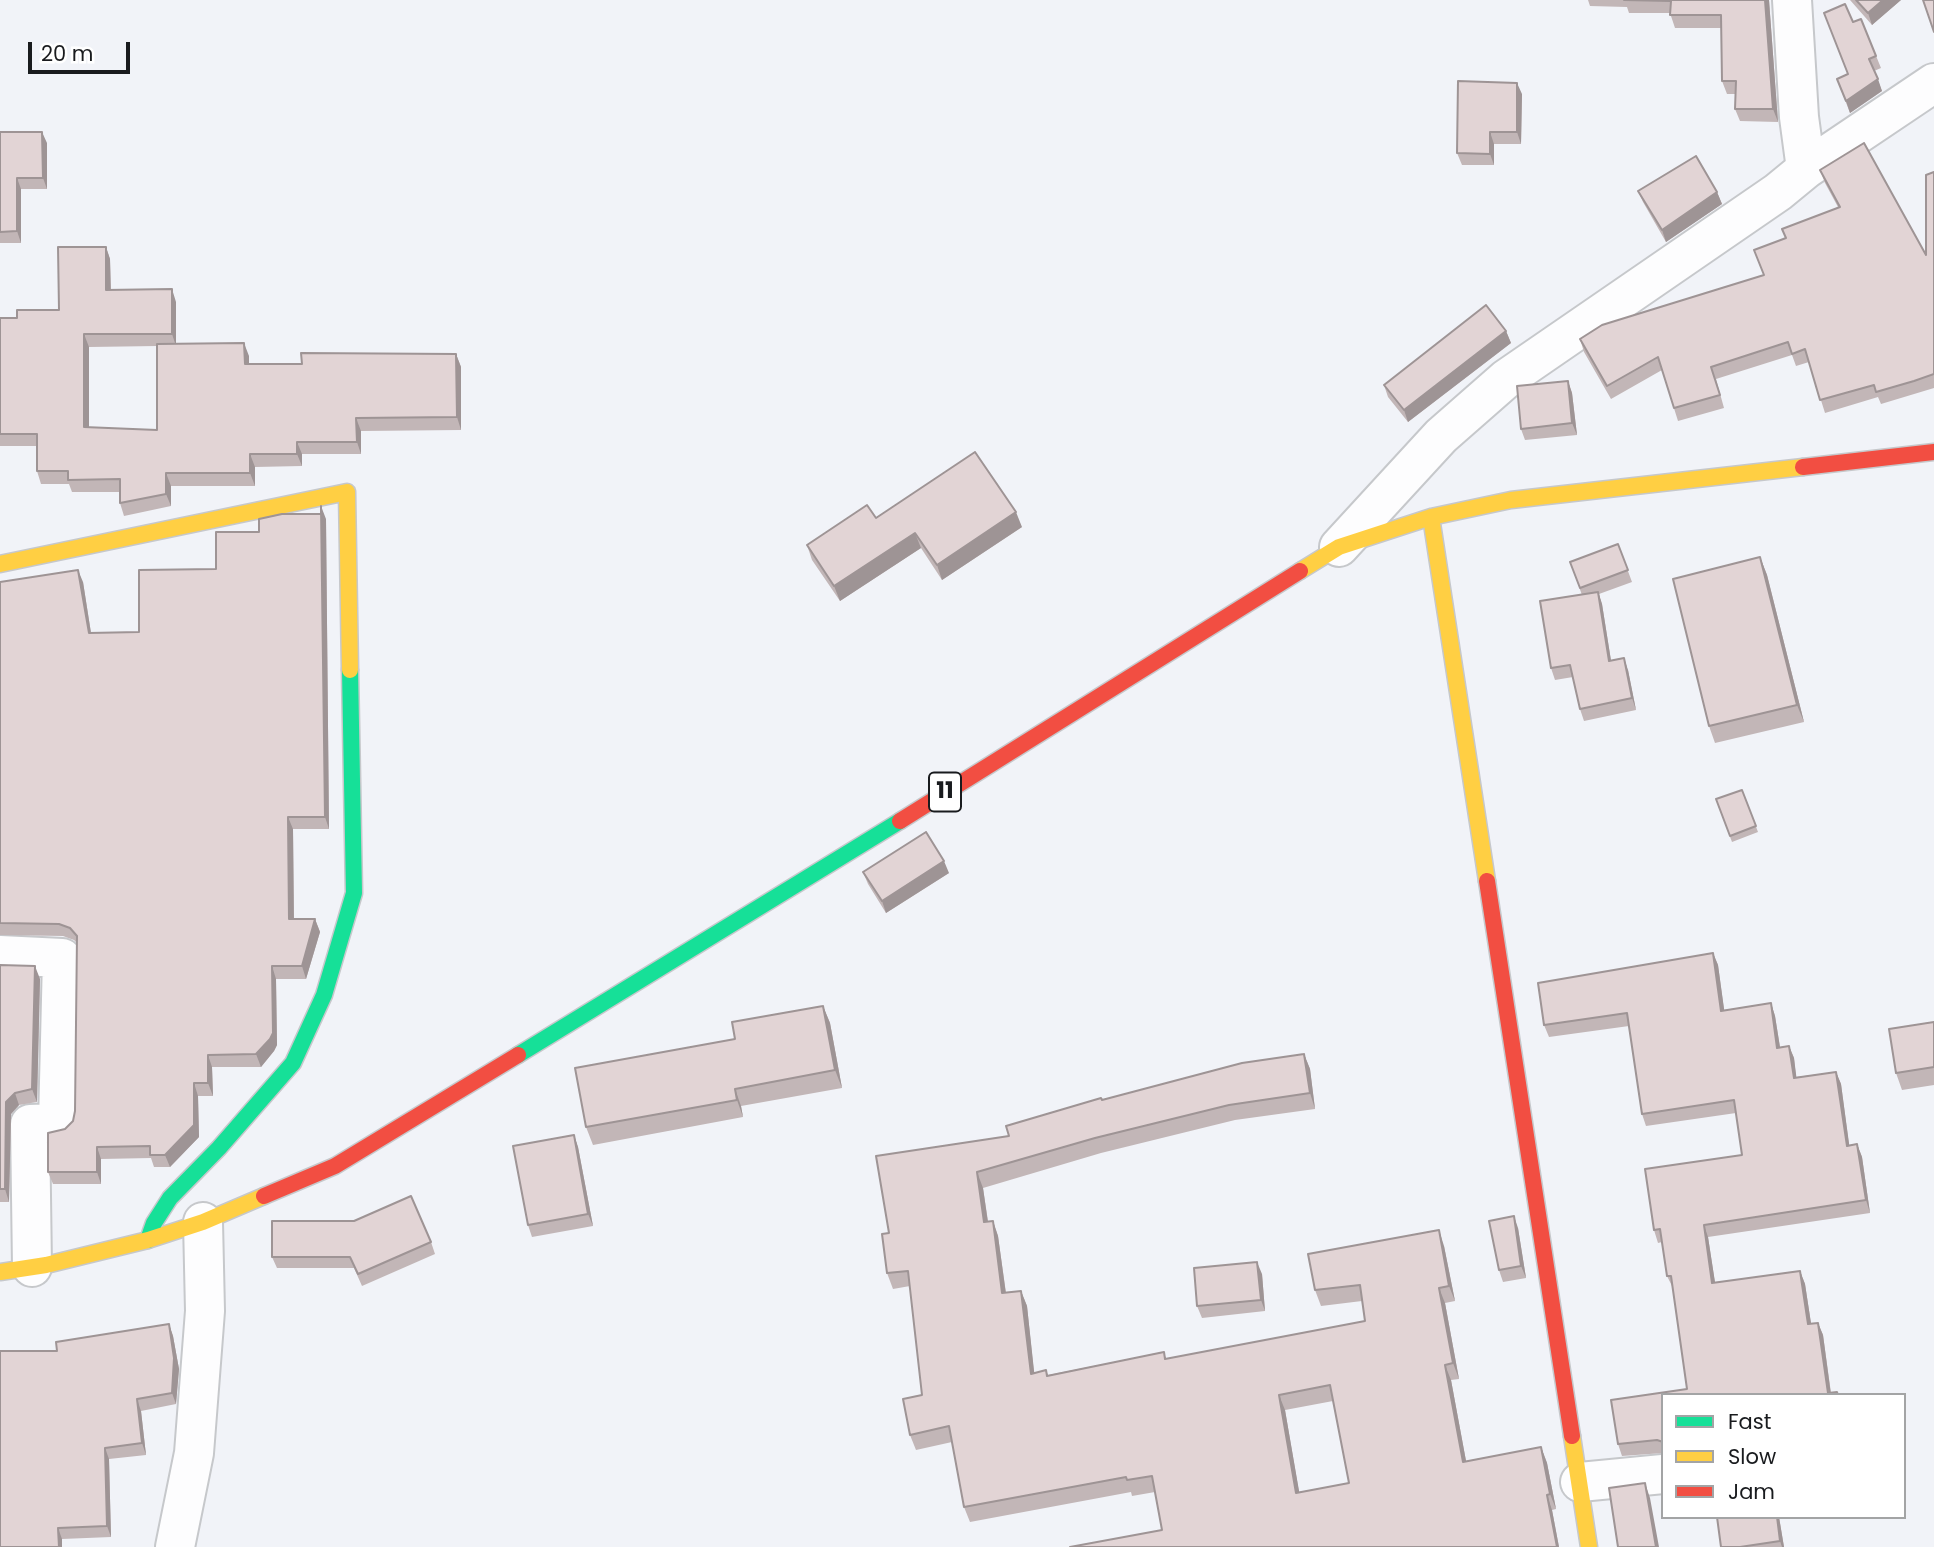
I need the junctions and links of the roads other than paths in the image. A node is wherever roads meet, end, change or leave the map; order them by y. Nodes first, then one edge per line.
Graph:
1 (1793, 0) edge
2 (1934, 83) edge
3 (1806, 169) junction
4 (1934, 452) edge
5 (1432, 517) junction
6 (1339, 547) junction
7 (0, 564) edge
8 (0, 955) edge
9 (203, 1222) junction
10 (148, 1240) junction
11 (16, 1270) edge
12 (1661, 1474) edge
13 (1580, 1482) junction
14 (175, 1547) edge
15 (1590, 1547) edge

1 - 3 street
2 - 3 street
3 - 6 street
4 - 5 main road, 11
5 - 6 main road, 11
5 - 13 main road
6 - 9 main road, 11
7 - 10 main road
8 - 11 street
9 - 10 main road, 11
9 - 14 street
10 - 11 main road, 11
12 - 13 street
13 - 15 main road

